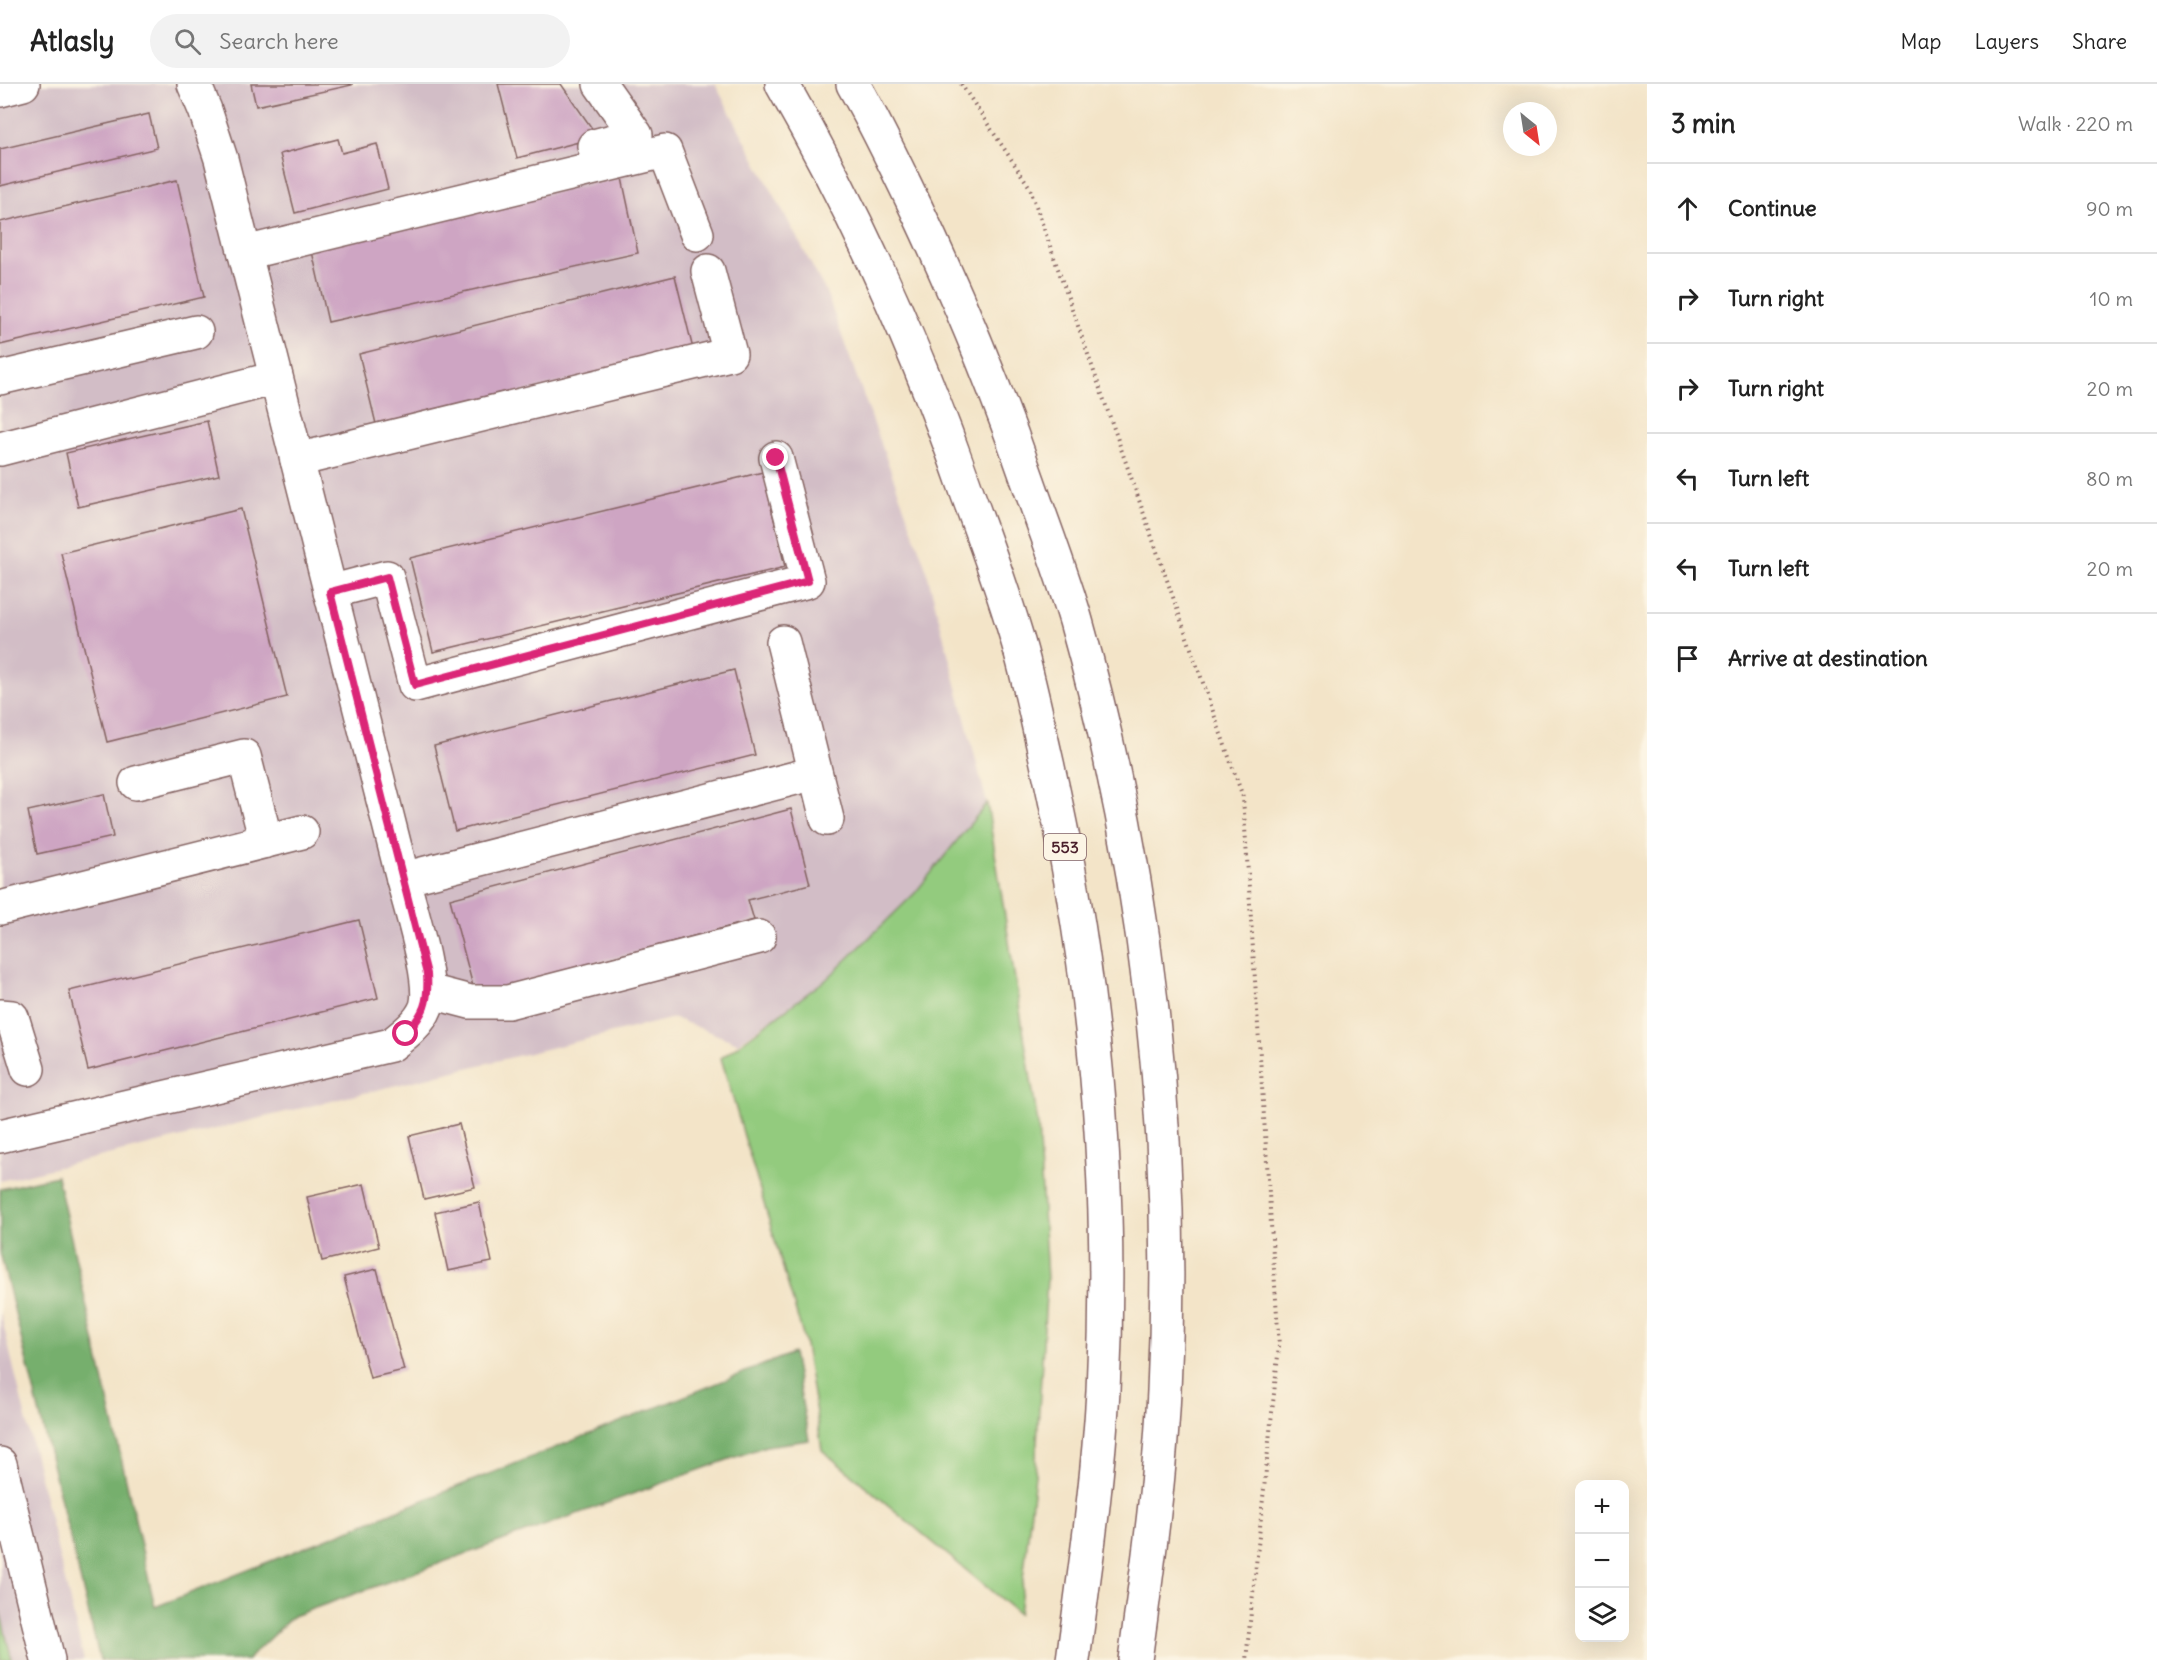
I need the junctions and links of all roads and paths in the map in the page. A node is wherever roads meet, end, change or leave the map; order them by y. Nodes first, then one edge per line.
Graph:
1 (23, 84) edge
2 (194, 84) edge
3 (600, 84) edge
4 (782, 84) edge
5 (853, 84) edge
6 (961, 84) edge
7 (0, 90) edge
8 (697, 234) dead end
9 (242, 243) junction
10 (708, 271) dead end
11 (196, 332) dead end
12 (0, 378) edge
13 (276, 378) junction
14 (0, 449) edge
15 (776, 458) dead end
16 (297, 460) junction
17 (330, 592) junction
18 (783, 642) dead end
19 (815, 773) junction
20 (136, 783) dead end
21 (827, 819) dead end
22 (302, 832) dead end
23 (266, 841) junction
24 (403, 879) junction
25 (0, 908) edge
26 (759, 937) dead end
27 (428, 991) junction
28 (0, 1016) edge
29 (28, 1069) dead end
30 (0, 1136) edge
31 (0, 1464) edge
32 (48, 1660) edge
33 (1073, 1660) edge
34 (1135, 1660) edge
35 (1246, 1660) edge

1 - 7 main road
2 - 9 main road
3 - 9 main road
4 - 33 main road, 553
5 - 34 main road
6 - 35 path
8 - 9 main road
9 - 13 main road
10 - 16 main road
11 - 12 main road
13 - 14 main road
13 - 16 main road
15 - 17 main road
16 - 17 main road
17 - 24 main road
18 - 19 main road
19 - 21 main road
19 - 24 main road
20 - 23 main road
22 - 23 main road
23 - 25 main road
24 - 27 main road
26 - 27 main road
27 - 30 main road
28 - 29 main road
31 - 32 main road

